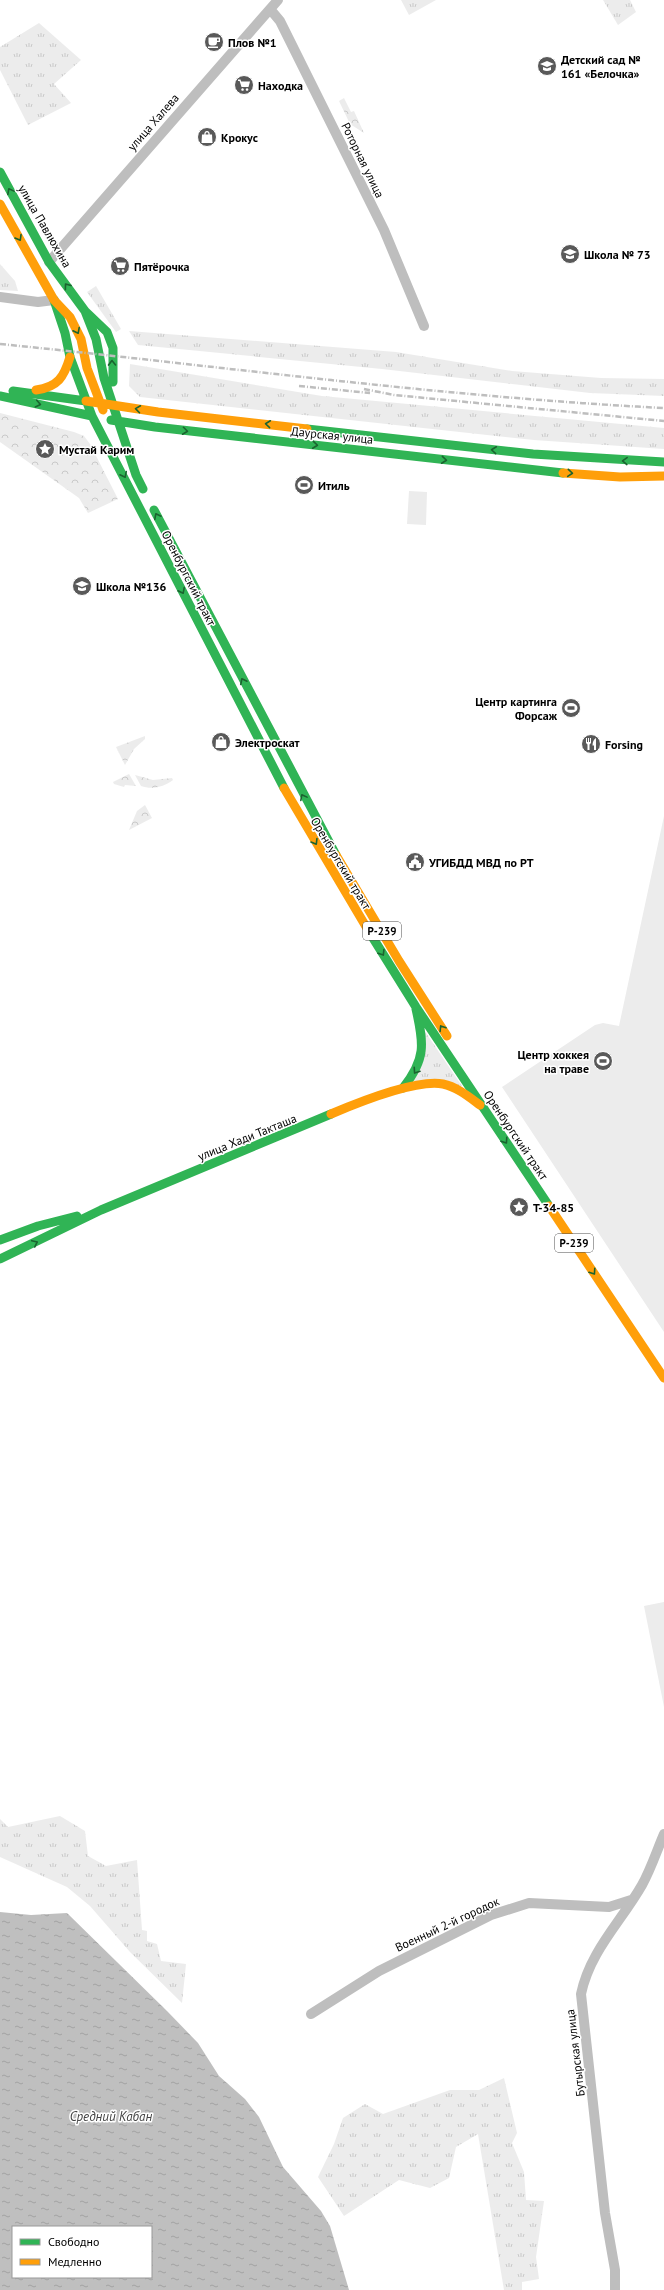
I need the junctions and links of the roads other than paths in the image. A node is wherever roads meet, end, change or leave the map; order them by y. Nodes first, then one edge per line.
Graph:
1 (278, 0) edge
2 (270, 9) junction
3 (0, 172) edge
4 (0, 204) edge
5 (49, 262) junction
6 (0, 297) edge
7 (54, 300) junction
8 (85, 311) junction
9 (424, 326) dead end
10 (70, 357) junction
11 (0, 390) edge
12 (16, 391) junction
13 (0, 396) edge
14 (86, 401) junction
15 (99, 403) junction
16 (114, 406) junction
17 (92, 416) junction
18 (119, 422) junction
19 (533, 454) junction
20 (664, 462) edge
21 (531, 470) junction
22 (136, 475) joint
23 (664, 476) edge
24 (416, 1007) junction
25 (403, 1088) junction
26 (483, 1108) junction
27 (101, 1210) junction
28 (0, 1240) edge
29 (0, 1259) edge
30 (664, 1364) edge
31 (664, 1378) edge
32 (664, 1834) edge
33 (631, 1900) junction
34 (311, 2014) dead end
35 (615, 2290) edge

1 - 2 street, улица Халева
2 - 5 street, улица Халева
2 - 9 street, Роторная улица
5 -> 3 main road, улица Павлюхина
4 -> 7 main road
8 -> 5 main road, улица Павлюхина
6 - 7 street
7 - 10 main road
7 -> 15 main road
8 - 16 main road, улица Павлюхина
16 -> 8 main road, улица Павлюхина
10 - 12 main road
10 - 14 main road
11 - 12 main road, Даурская улица
12 - 14 main road, Даурская улица
13 -> 17 main road, Даурская улица
14 - 15 main road, Даурская улица
14 - 17 main road
15 - 16 main road, Даурская улица
15 - 18 main road
16 - 18 main road, улица Павлюхина
19 -> 16 main road, Даурская улица
17 - 18 main road, Даурская улица
17 -> 24 main road, Оренбургский тракт / Р-239
18 -> 21 main road, Даурская улица
18 - 22 main road, улица Павлюхина
20 -> 19 main road, Даурская улица
19 - 21 main road
21 -> 23 main road, Даурская улица
30 -> 22 main road, Оренбургский тракт / Р-239
24 -> 25 main road
24 - 26 main road, Оренбургский тракт / Р-239
25 - 26 main road, улица Хади Такташа
25 - 27 main road, улица Хади Такташа
26 -> 31 main road, Оренбургский тракт / Р-239
27 - 28 main road, улица Хади Такташа
29 -> 27 main road, улица Хади Такташа
32 - 33 street, Бутырская улица
33 - 34 street, Военный 2-й городок
33 - 35 street, Бутырская улица

